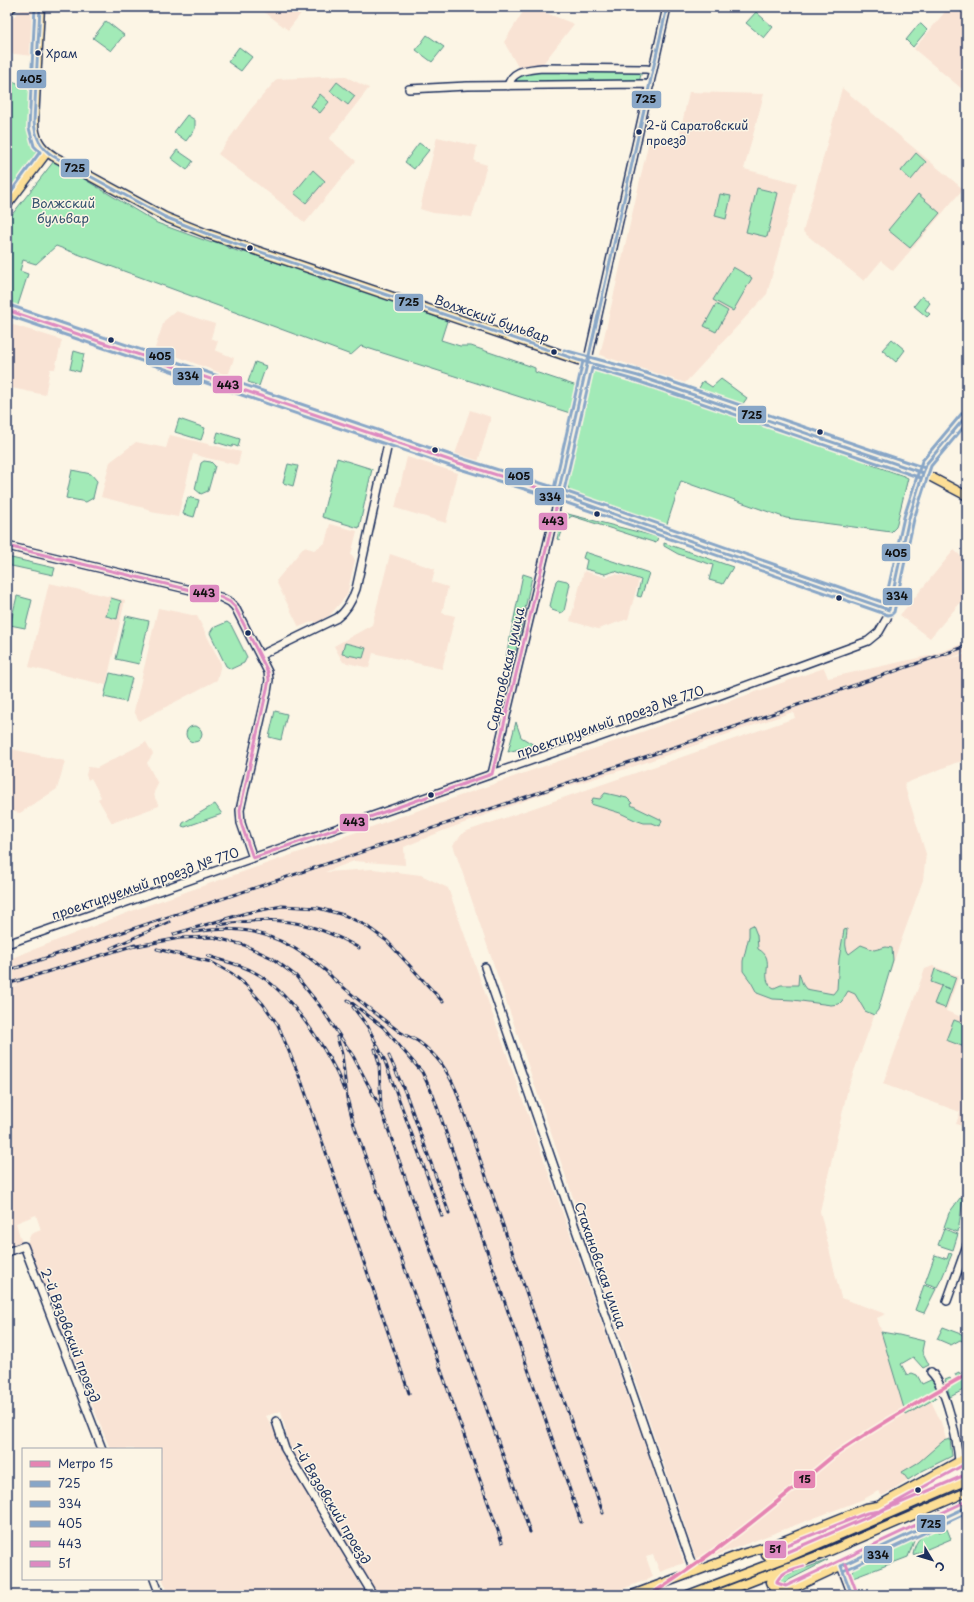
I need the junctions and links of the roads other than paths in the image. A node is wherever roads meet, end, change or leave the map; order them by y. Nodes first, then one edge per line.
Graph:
1 (12, 7) edge
2 (40, 7) edge
3 (667, 7) edge
4 (7, 11) edge
5 (653, 70) junction
6 (650, 85) junction
7 (508, 86) junction
8 (409, 89) dead end
9 (47, 152) junction
10 (7, 205) edge
11 (7, 310) edge
12 (588, 362) junction
13 (967, 415) edge
14 (389, 439) junction
15 (922, 473) junction
16 (558, 494) junction
17 (967, 496) edge
18 (7, 546) edge
19 (890, 610) junction
20 (260, 655) junction
21 (492, 774) junction
22 (254, 858) junction
23 (7, 944) edge
24 (486, 967) dead end
25 (967, 1245) edge
26 (7, 1252) edge
27 (946, 1301) dead end
28 (931, 1372) dead end
29 (276, 1420) dead end
30 (102, 1448) edge
31 (967, 1457) edge
32 (959, 1461) junction
33 (967, 1480) edge
34 (967, 1492) edge
35 (967, 1507) edge
36 (773, 1545) junction
37 (742, 1554) junction
38 (768, 1557) junction
39 (788, 1557) junction
40 (841, 1566) junction
41 (781, 1569) junction
42 (694, 1571) junction
43 (154, 1580) edge
44 (780, 1593) edge
45 (160, 1595) edge
46 (373, 1595) edge
47 (632, 1595) edge
48 (688, 1595) edge
49 (716, 1595) edge
50 (852, 1595) edge

1 - 4 main road
2 - 9 main road, Волжский бульвар
3 - 5 street, Саратовская улица
5 - 6 street, Саратовская улица
5 - 7 street
6 - 7 street
6 - 12 street, Саратовская улица
7 - 8 street
9 - 10 main road
9 - 12 main road, Волжский бульвар
11 - 14 street
12 - 15 main road, Волжский бульвар
12 - 16 street, Саратовская улица
13 - 15 main road
14 - 16 street
14 - 20 street
15 - 17 main road, Волжский бульвар
15 - 19 street, проектируемый проезд № 770
16 - 19 street
16 - 21 street, Саратовская улица
18 - 20 street
19 - 21 street, проектируемый проезд № 770
20 - 22 street
21 - 22 street, проектируемый проезд № 770
22 - 23 street, проектируемый проезд № 770
24 - 42 street, Стахановская улица
25 - 27 street
26 - 30 street, 2-й Вязовский проезд
28 - 32 street
29 - 46 street, 1-й Вязовский проезд
31 - 32 main road
32 - 36 main road
33 - 39 main road
34 - 41 main road
35 - 40 main road
36 - 37 main road
36 - 38 main road
37 - 38 main road
37 - 42 main road
38 - 39 main road
39 - 48 main road
40 - 44 main road
40 - 50 street
41 - 44 main road
41 - 49 main road
42 - 47 main road
43 - 45 street

